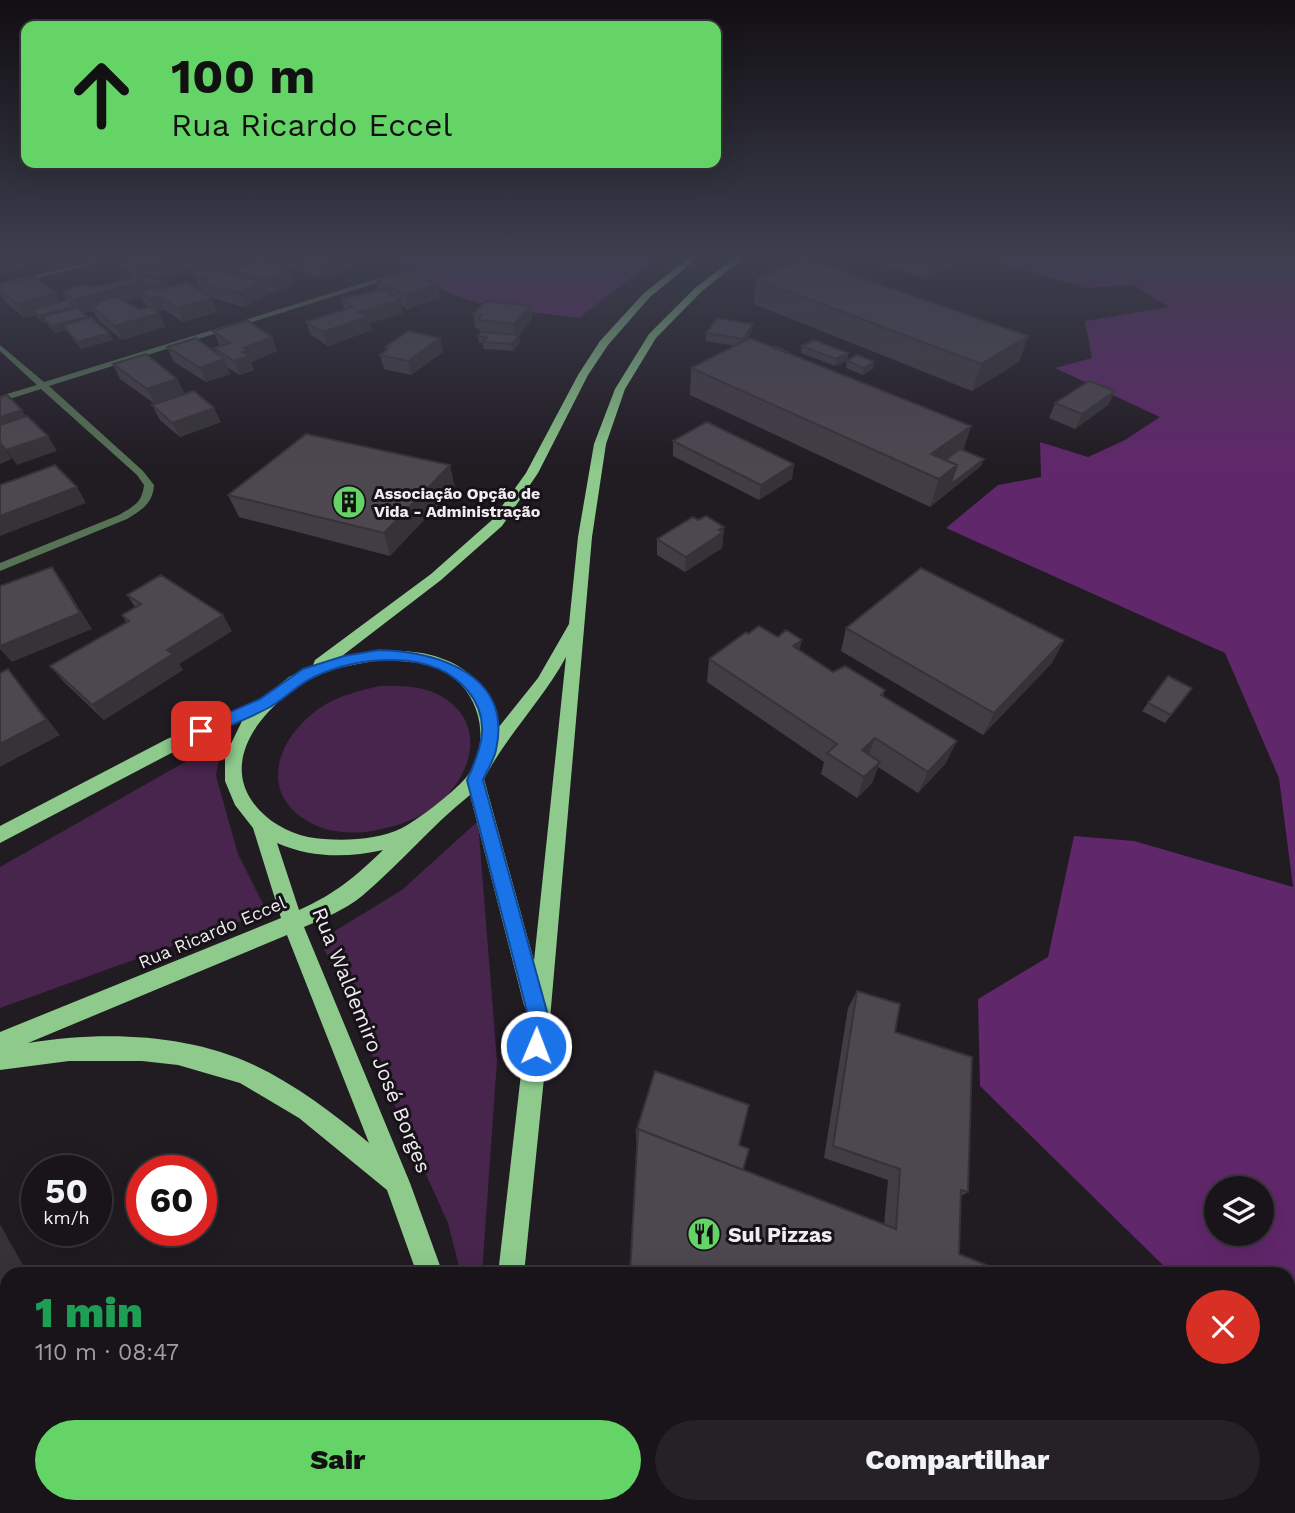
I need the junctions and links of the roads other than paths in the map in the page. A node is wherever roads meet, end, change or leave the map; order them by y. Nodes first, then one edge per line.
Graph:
1 (232, 327) edge
2 (619, 327) edge
3 (661, 327) edge
4 (0, 347) edge
5 (43, 386) junction
6 (0, 399) edge
7 (0, 567) edge
8 (577, 622) junction
9 (308, 673) junction
10 (266, 703) junction
11 (488, 751) junction
12 (475, 780) junction
13 (262, 826) junction
14 (419, 828) junction
15 (0, 835) edge
16 (293, 923) junction
17 (539, 1019) junction
18 (0, 1043) edge
19 (0, 1059) edge
20 (397, 1183) junction
21 (427, 1267) edge
22 (512, 1267) edge

1 - 5 street
2 - 9 main road
3 - 8 main road
4 - 5 street
5 - 6 street
5 - 7 street
8 - 11 main road
8 - 17 main road
9 - 10 main road
9 - 11 main road
10 - 13 main road
10 - 15 main road
11 - 12 main road
12 - 14 main road
12 - 17 main road
13 - 14 main road
13 - 16 main road, Rua Waldemiro José Borges
14 - 16 main road, Rua Ricardo Eccel
16 - 18 main road, Rua Ricardo Eccel
16 - 20 main road, Rua Waldemiro José Borges
17 - 22 main road
19 - 20 main road
20 - 21 main road, Rua Waldemiro José Borges

